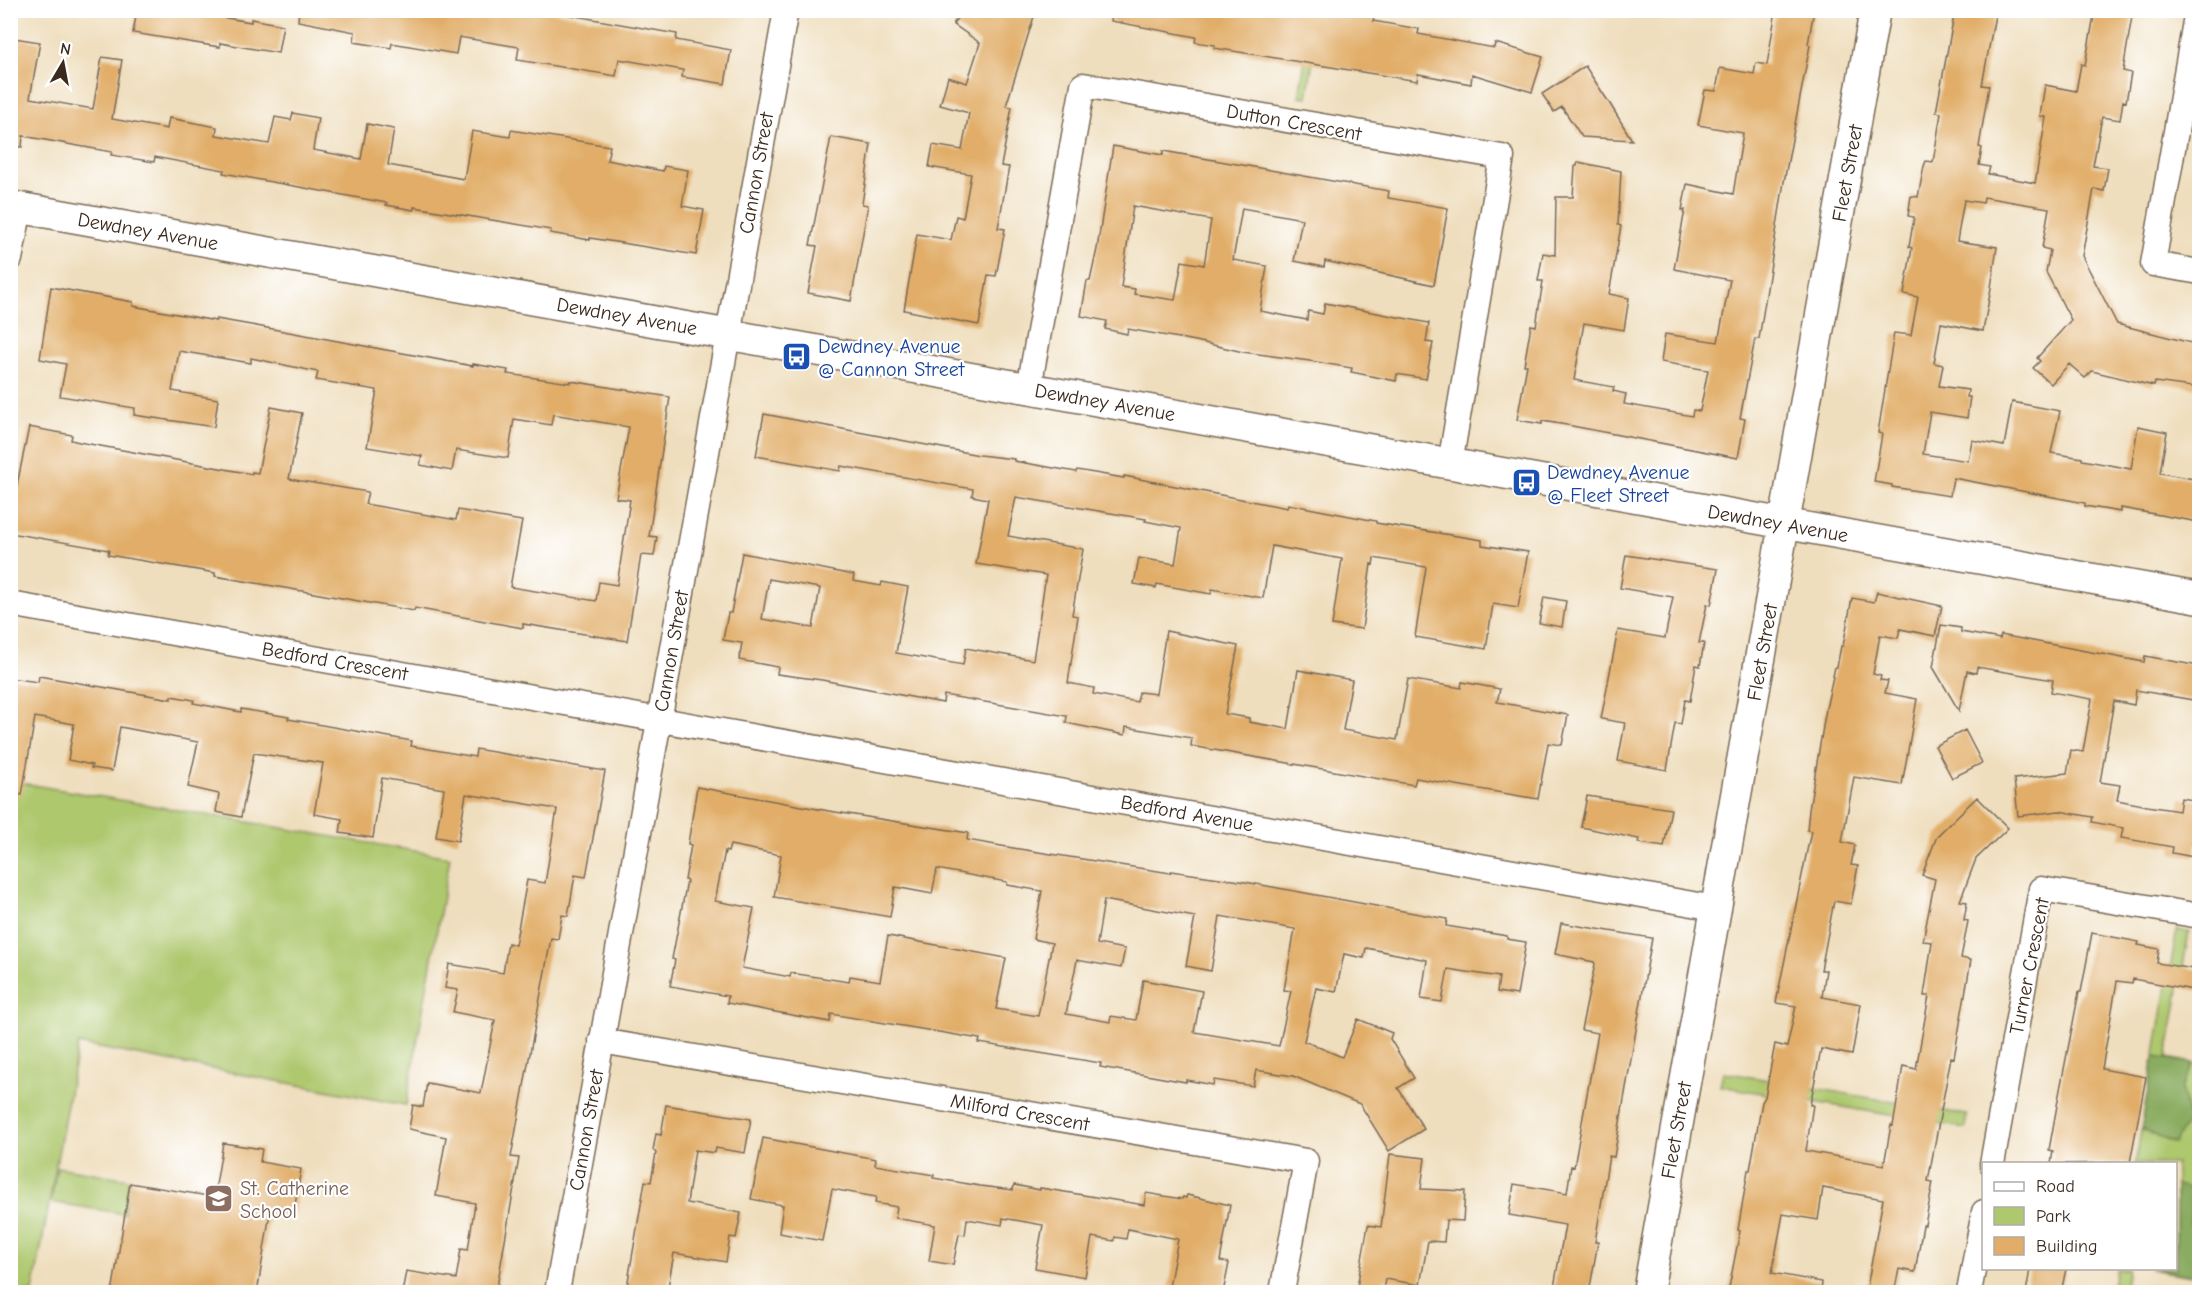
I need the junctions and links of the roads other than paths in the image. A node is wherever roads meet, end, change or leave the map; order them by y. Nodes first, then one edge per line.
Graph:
1 (786, 10) edge
2 (1875, 10) edge
3 (2197, 10) edge
4 (15, 207) edge
5 (10, 260) edge
6 (2199, 272) edge
7 (727, 334) junction
8 (1029, 388) junction
9 (1450, 464) junction
10 (1785, 524) junction
11 (2199, 598) edge
12 (10, 604) edge
13 (659, 718) junction
14 (1715, 908) junction
15 (2199, 916) edge
16 (602, 1041) junction
17 (1992, 1162) edge
18 (1982, 1218) edge
19 (557, 1293) edge
20 (1282, 1293) edge
21 (1648, 1293) edge
22 (1969, 1293) edge

1 - 7 street, Cannon Street
2 - 10 street, Fleet Street
3 - 6 street
4 - 5 street
4 - 7 street, Dewdney Avenue
7 - 8 street, Dewdney Avenue
7 - 13 street, Cannon Street
8 - 9 street, Dewdney Avenue
8 - 9 street, Dutton Crescent
9 - 10 street, Dewdney Avenue
10 - 11 street, Dewdney Avenue
10 - 14 street, Fleet Street
12 - 13 street, Bedford Crescent
13 - 14 street, Bedford Avenue
13 - 16 street, Cannon Street
14 - 21 street, Fleet Street
15 - 17 street, Turner Crescent
16 - 19 street, Cannon Street
16 - 20 street, Milford Crescent
18 - 22 street

